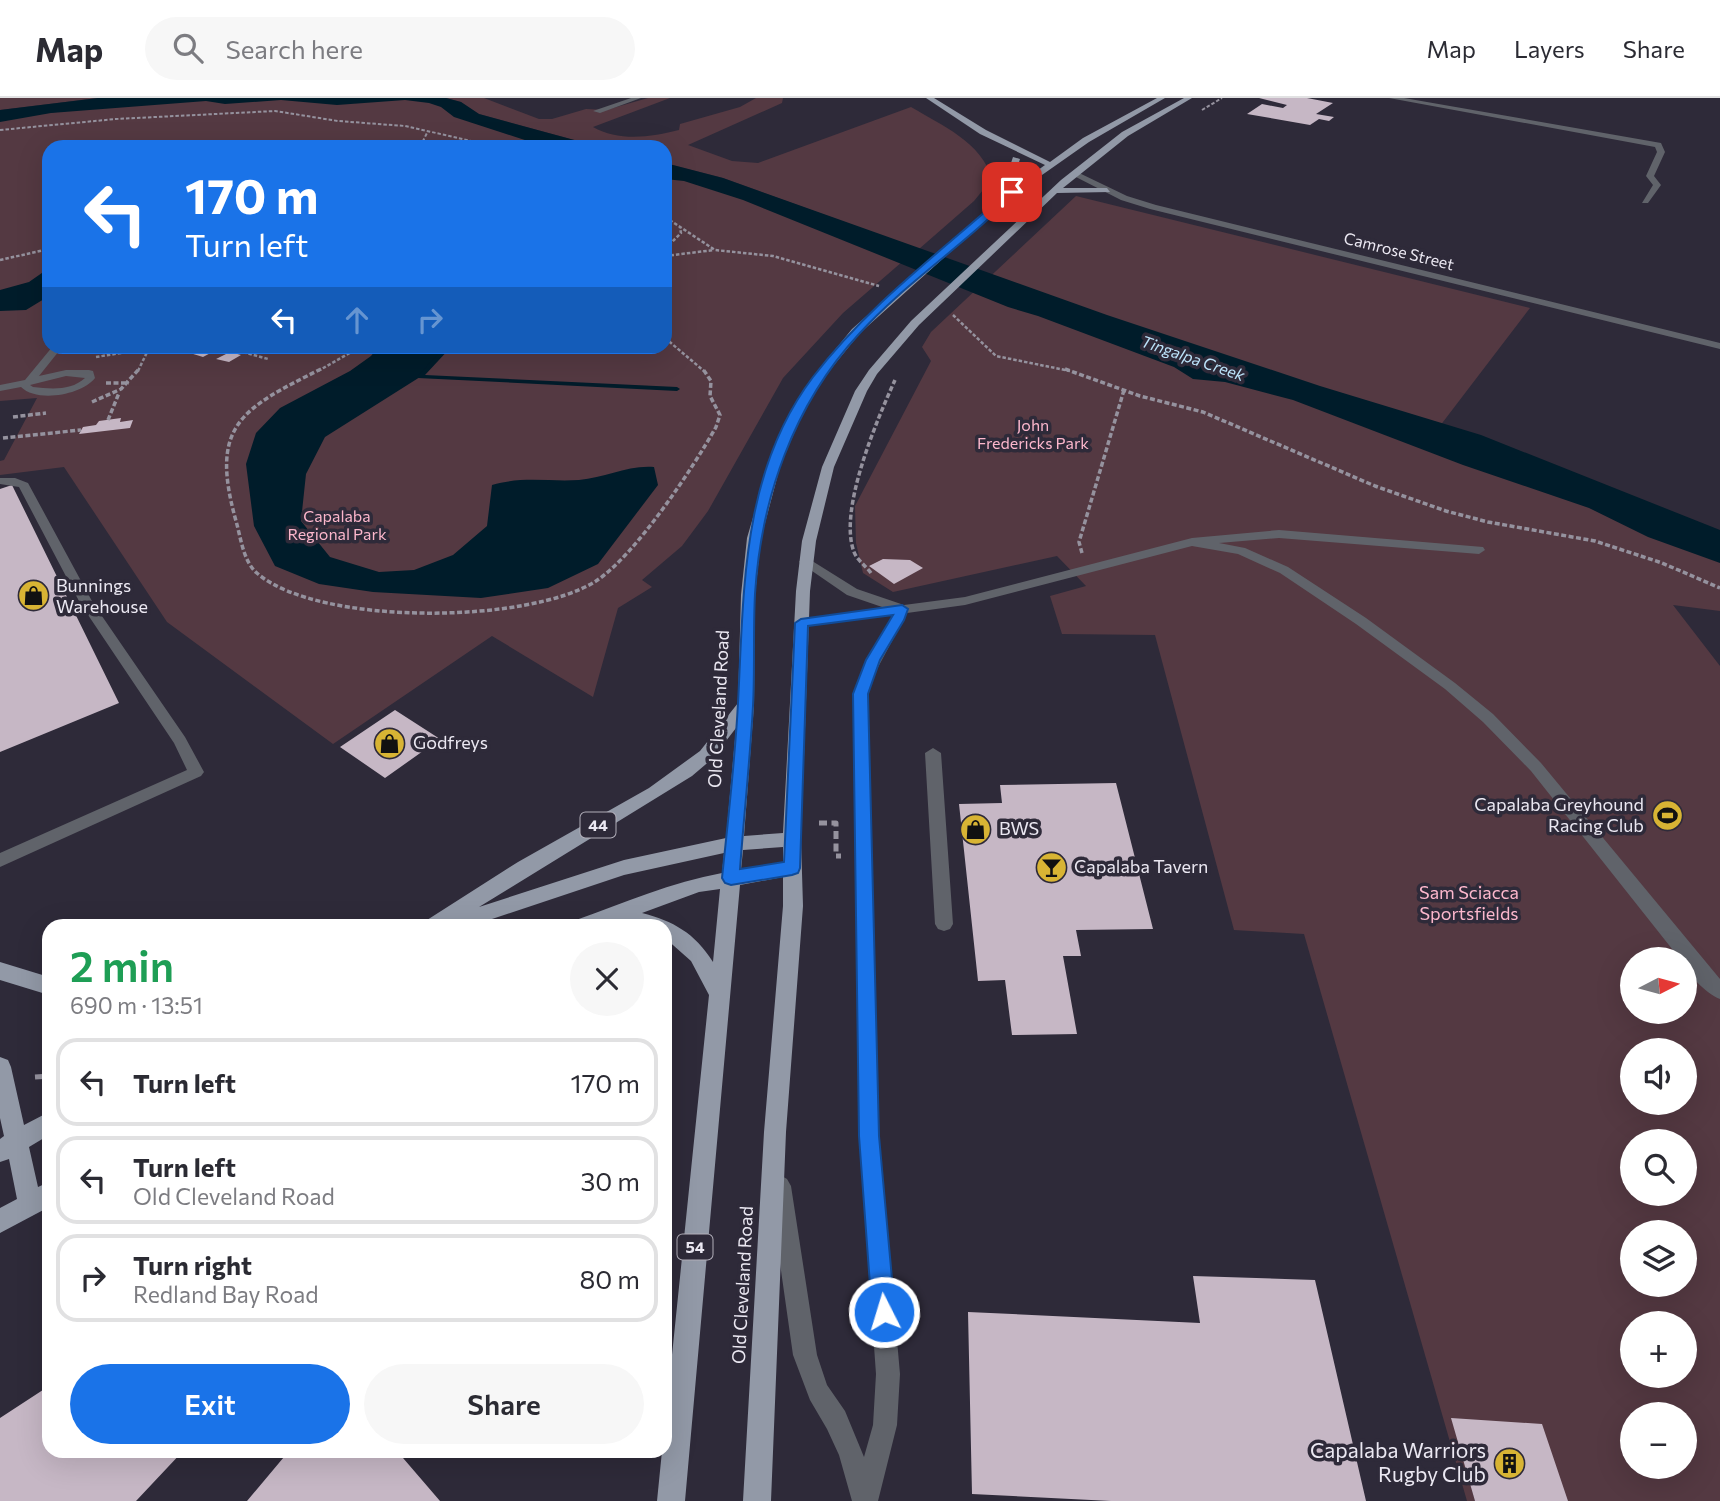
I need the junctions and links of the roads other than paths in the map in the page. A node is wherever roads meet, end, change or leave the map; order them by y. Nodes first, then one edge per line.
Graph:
1 (638, 98) edge
2 (929, 98) edge
3 (1163, 98) edge
4 (1189, 98) edge
5 (1392, 98) edge
6 (597, 111) dead end
7 (983, 132) junction
8 (1005, 142) junction
9 (1073, 148) junction
10 (1016, 159) junction
11 (1049, 164) junction
12 (1075, 173) junction
13 (1107, 190) junction
14 (1054, 191) junction
15 (1012, 192) junction
16 (1644, 201) dead end
17 (1720, 346) edge
18 (52, 354) edge
19 (25, 385) junction
20 (0, 388) edge
21 (0, 481) edge
22 (1192, 542) junction
23 (1479, 550) dead end
24 (805, 562) junction
25 (902, 609) junction
26 (801, 623) junction
27 (746, 705) junction
28 (933, 752) dead end
29 (792, 840) junction
30 (734, 844) junction
31 (0, 860) edge
32 (792, 868) junction
33 (731, 878) junction
34 (615, 914) junction
35 (445, 919) edge
36 (467, 919) edge
37 (602, 919) edge
38 (633, 919) edge
39 (944, 924) dead end
40 (672, 933) edge
41 (0, 971) edge
42 (42, 984) edge
43 (1720, 991) edge
44 (719, 992) junction
45 (0, 1067) edge
46 (42, 1127) edge
47 (8, 1146) edge
48 (775, 1150) junction
49 (39, 1199) edge
50 (0, 1221) edge
51 (671, 1501) edge
52 (757, 1501) edge
53 (865, 1501) edge

1 - 6 street
2 - 7 main road
3 - 9 main road, Old Cleveland Road
4 - 12 main road, Old Cleveland Road
5 - 16 street
7 - 8 main road
7 - 10 main road
8 - 9 main road
8 - 11 main road
9 - 11 main road, Old Cleveland Road
10 - 11 main road
10 - 15 main road
11 - 12 main road
11 - 15 main road, Old Cleveland Road
12 - 13 street, Camrose Street
12 - 14 main road, Old Cleveland Road
13 - 14 main road
13 - 17 street, Camrose Street
14 - 24 main road, Old Cleveland Road
15 - 27 main road, Old Cleveland Road
18 - 19 lane
19 - 19 lane
19 - 20 lane
21 - 31 lane
22 - 23 lane
22 - 25 lane
22 - 43 lane
24 - 25 lane
24 - 26 main road, Old Cleveland Road
25 - 26 lane
25 - 53 lane
26 - 29 main road, Old Cleveland Road
27 - 30 main road, Old Cleveland Road / 54
27 - 35 main road, 44
28 - 39 lane
29 - 30 main road
29 - 32 main road, Old Cleveland Road
30 - 33 main road, Old Cleveland Road / 54
30 - 36 main road
32 - 33 main road
32 - 48 main road, Old Cleveland Road
33 - 34 main road
33 - 44 main road, Old Cleveland Road / 54
34 - 37 main road
34 - 38 main road
40 - 44 main road
41 - 42 main road
44 - 51 main road, Old Cleveland Road / 54
45 - 47 main road
46 - 47 main road
47 - 49 main road
48 - 52 main road, Old Cleveland Road
48 - 53 lane
49 - 50 main road

